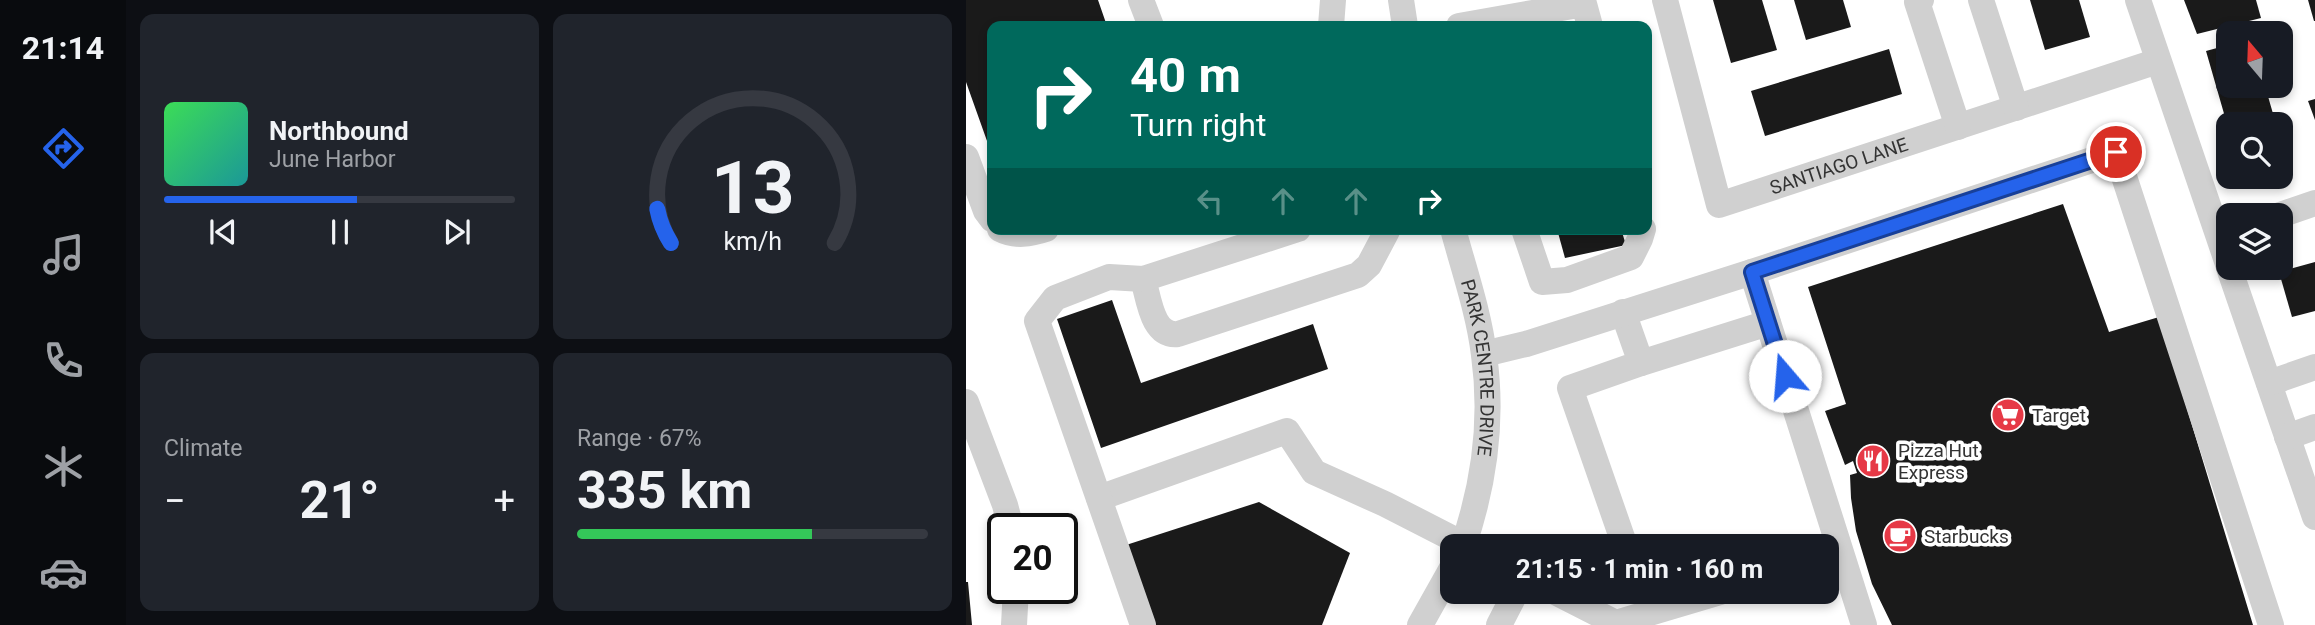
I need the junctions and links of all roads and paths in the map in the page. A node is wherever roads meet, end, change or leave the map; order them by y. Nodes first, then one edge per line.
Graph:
1 (1142, 0) edge
2 (1333, 0) edge
3 (1401, 0) edge
4 (1665, 0) edge
5 (1921, 0) edge
6 (1981, 0) edge
7 (2138, 0) edge
8 (1587, 15) edge
9 (1472, 19) edge
10 (1149, 21) edge
11 (1331, 21) edge
12 (1404, 21) edge
13 (2158, 61) junction
14 (2016, 108) junction
15 (1958, 127) junction
16 (966, 156) edge
17 (2315, 203) edge
18 (2293, 211) edge
19 (987, 212) edge
20 (2216, 216) edge
21 (1279, 235) edge
22 (1385, 235) edge
23 (1454, 235) edge
24 (1526, 235) edge
25 (1641, 235) edge
26 (1752, 272) junction
27 (1143, 279) junction
28 (2233, 280) edge
29 (1623, 312) junction
30 (1768, 323) junction
31 (1484, 354) junction
32 (1641, 363) junction
33 (2315, 367) edge
34 (2269, 383) junction
35 (966, 402) edge
36 (2315, 427) edge
37 (2287, 437) junction
38 (1100, 498) junction
39 (1007, 513) edge
40 (2315, 517) edge
41 (1444, 534) edge
42 (1468, 534) edge
43 (1621, 534) edge
44 (1828, 534) edge
45 (1839, 568) edge
46 (1440, 589) edge
47 (1015, 604) edge
48 (1510, 604) edge
49 (1571, 604) edge
50 (1644, 604) edge
51 (1587, 616) edge
52 (1014, 625) edge
53 (1143, 625) edge
54 (1420, 625) edge
55 (1499, 625) edge
56 (1864, 625) edge
57 (2271, 625) edge

1 - 10 street
2 - 11 street
3 - 12 street
4 - 15 street, SANTIAGO LANE
5 - 15 street
6 - 14 street
7 - 13 street
8 - 9 street
13 - 14 street, SANTIAGO LANE
13 - 20 street
14 - 15 street, SANTIAGO LANE
16 - 19 street
17 - 18 street
21 - 27 street
22 - 27 street
23 - 31 street, PARK CENTRE DRIVE
24 - 25 street
26 - 29 street
26 - 30 street
26 - 57 street
27 - 38 street
28 - 34 street
29 - 31 street
29 - 32 street
30 - 32 street
30 - 44 street
31 - 42 street, PARK CENTRE DRIVE
32 - 43 street
33 - 34 street
34 - 37 street
35 - 39 street
36 - 37 street
37 - 40 street
38 - 41 street
38 - 53 street
45 - 56 street
46 - 54 street
47 - 52 street
48 - 55 street
49 - 51 street
50 - 51 street

